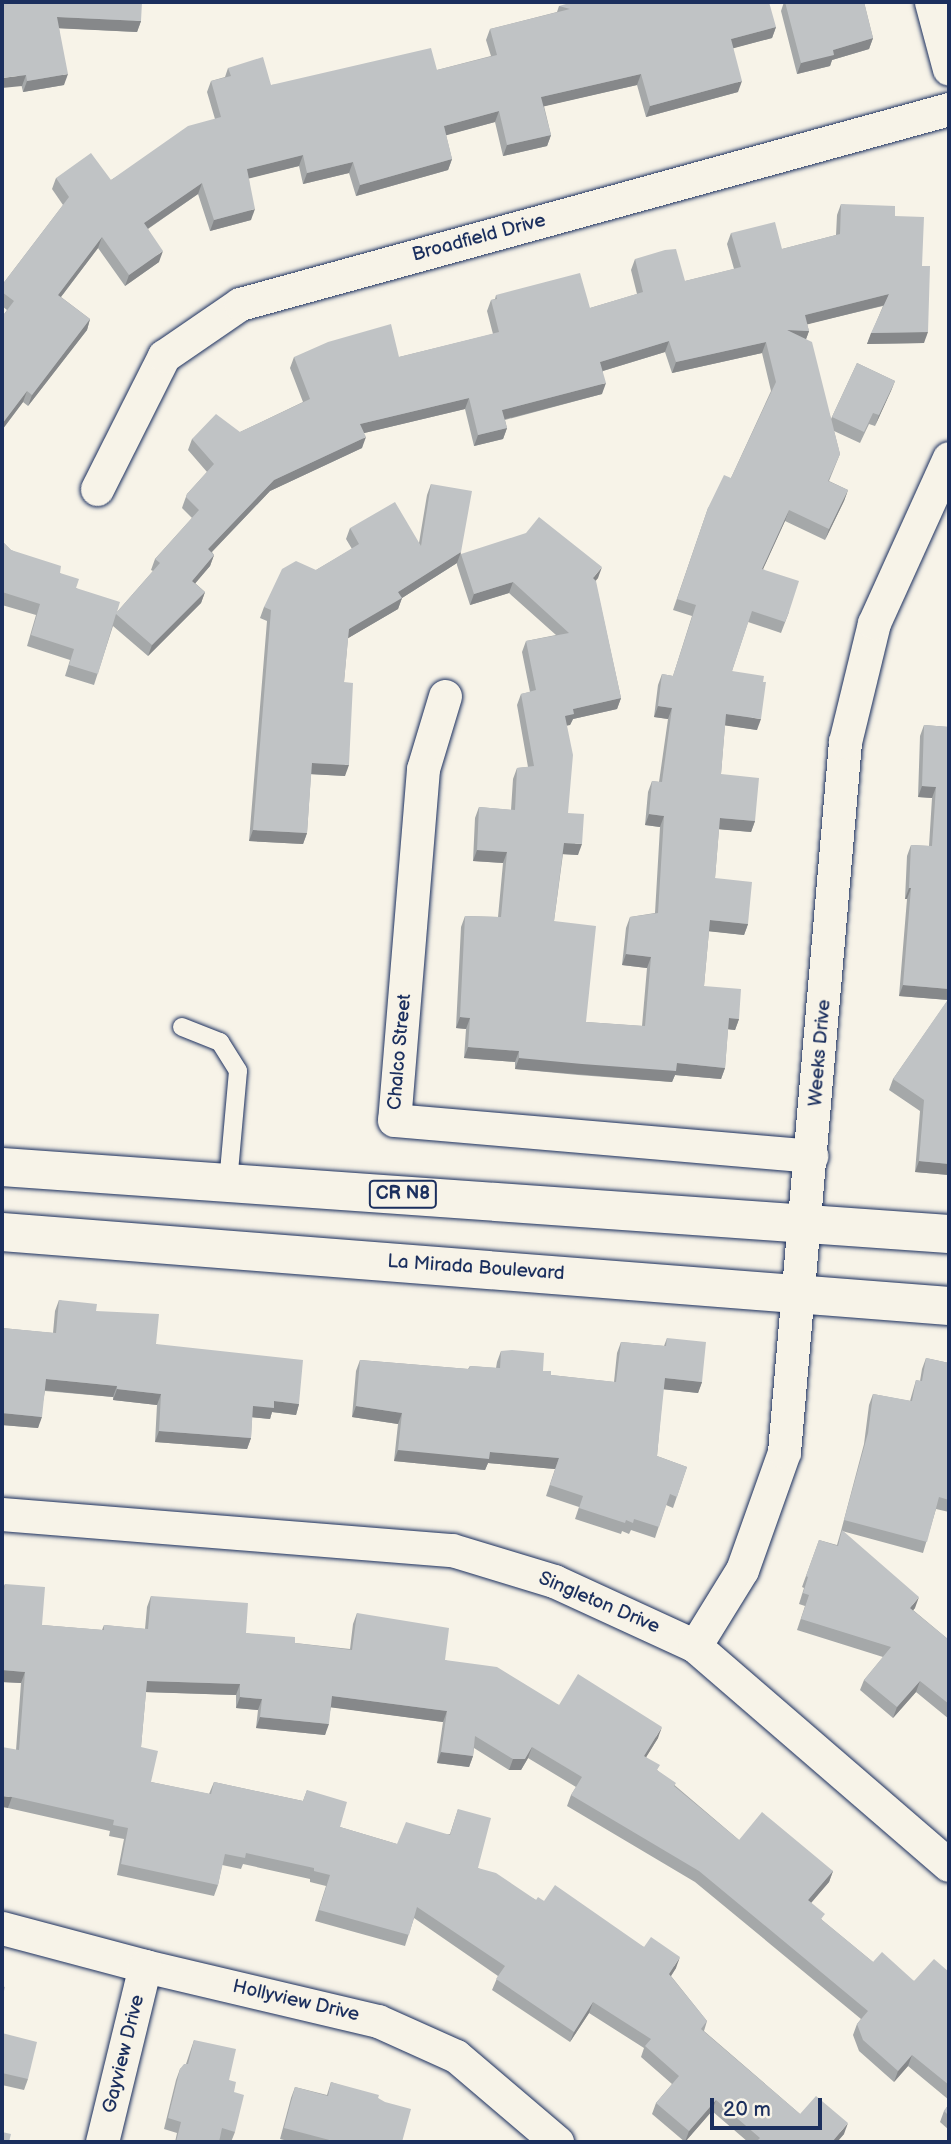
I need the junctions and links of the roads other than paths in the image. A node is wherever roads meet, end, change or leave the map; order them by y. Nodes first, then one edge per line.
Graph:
1 (931, 2) edge
2 (949, 69) edge
3 (949, 109) edge
4 (949, 458) edge
5 (97, 489) dead end
6 (445, 696) dead end
7 (182, 1027) dead end
8 (811, 1156) junction
9 (2, 1167) edge
10 (228, 1182) junction
11 (803, 1222) junction
12 (2, 1232) edge
13 (949, 1234) edge
14 (795, 1293) junction
15 (949, 1306) edge
16 (2, 1514) edge
17 (695, 1646) junction
18 (949, 1865) edge
19 (2, 1927) edge
20 (145, 1965) junction
21 (102, 2142) edge
22 (558, 2142) edge

1 - 2 street
3 - 5 street, Broadfield Drive
4 - 8 street, Weeks Drive
6 - 8 street, Chalco Street
7 - 10 lane
8 - 11 street, Weeks Drive
9 - 10 main road, CR N8
10 - 11 main road, CR N8
11 - 13 main road, CR N8
11 - 14 street, Weeks Drive
12 - 14 main road, La Mirada Boulevard
14 - 15 main road, La Mirada Boulevard
14 - 17 street, Weeks Drive
16 - 17 street, Singleton Drive
17 - 18 street, Singleton Drive
19 - 20 street, Hollyview Drive
20 - 21 street, Gayview Drive
20 - 22 street, Hollyview Drive

